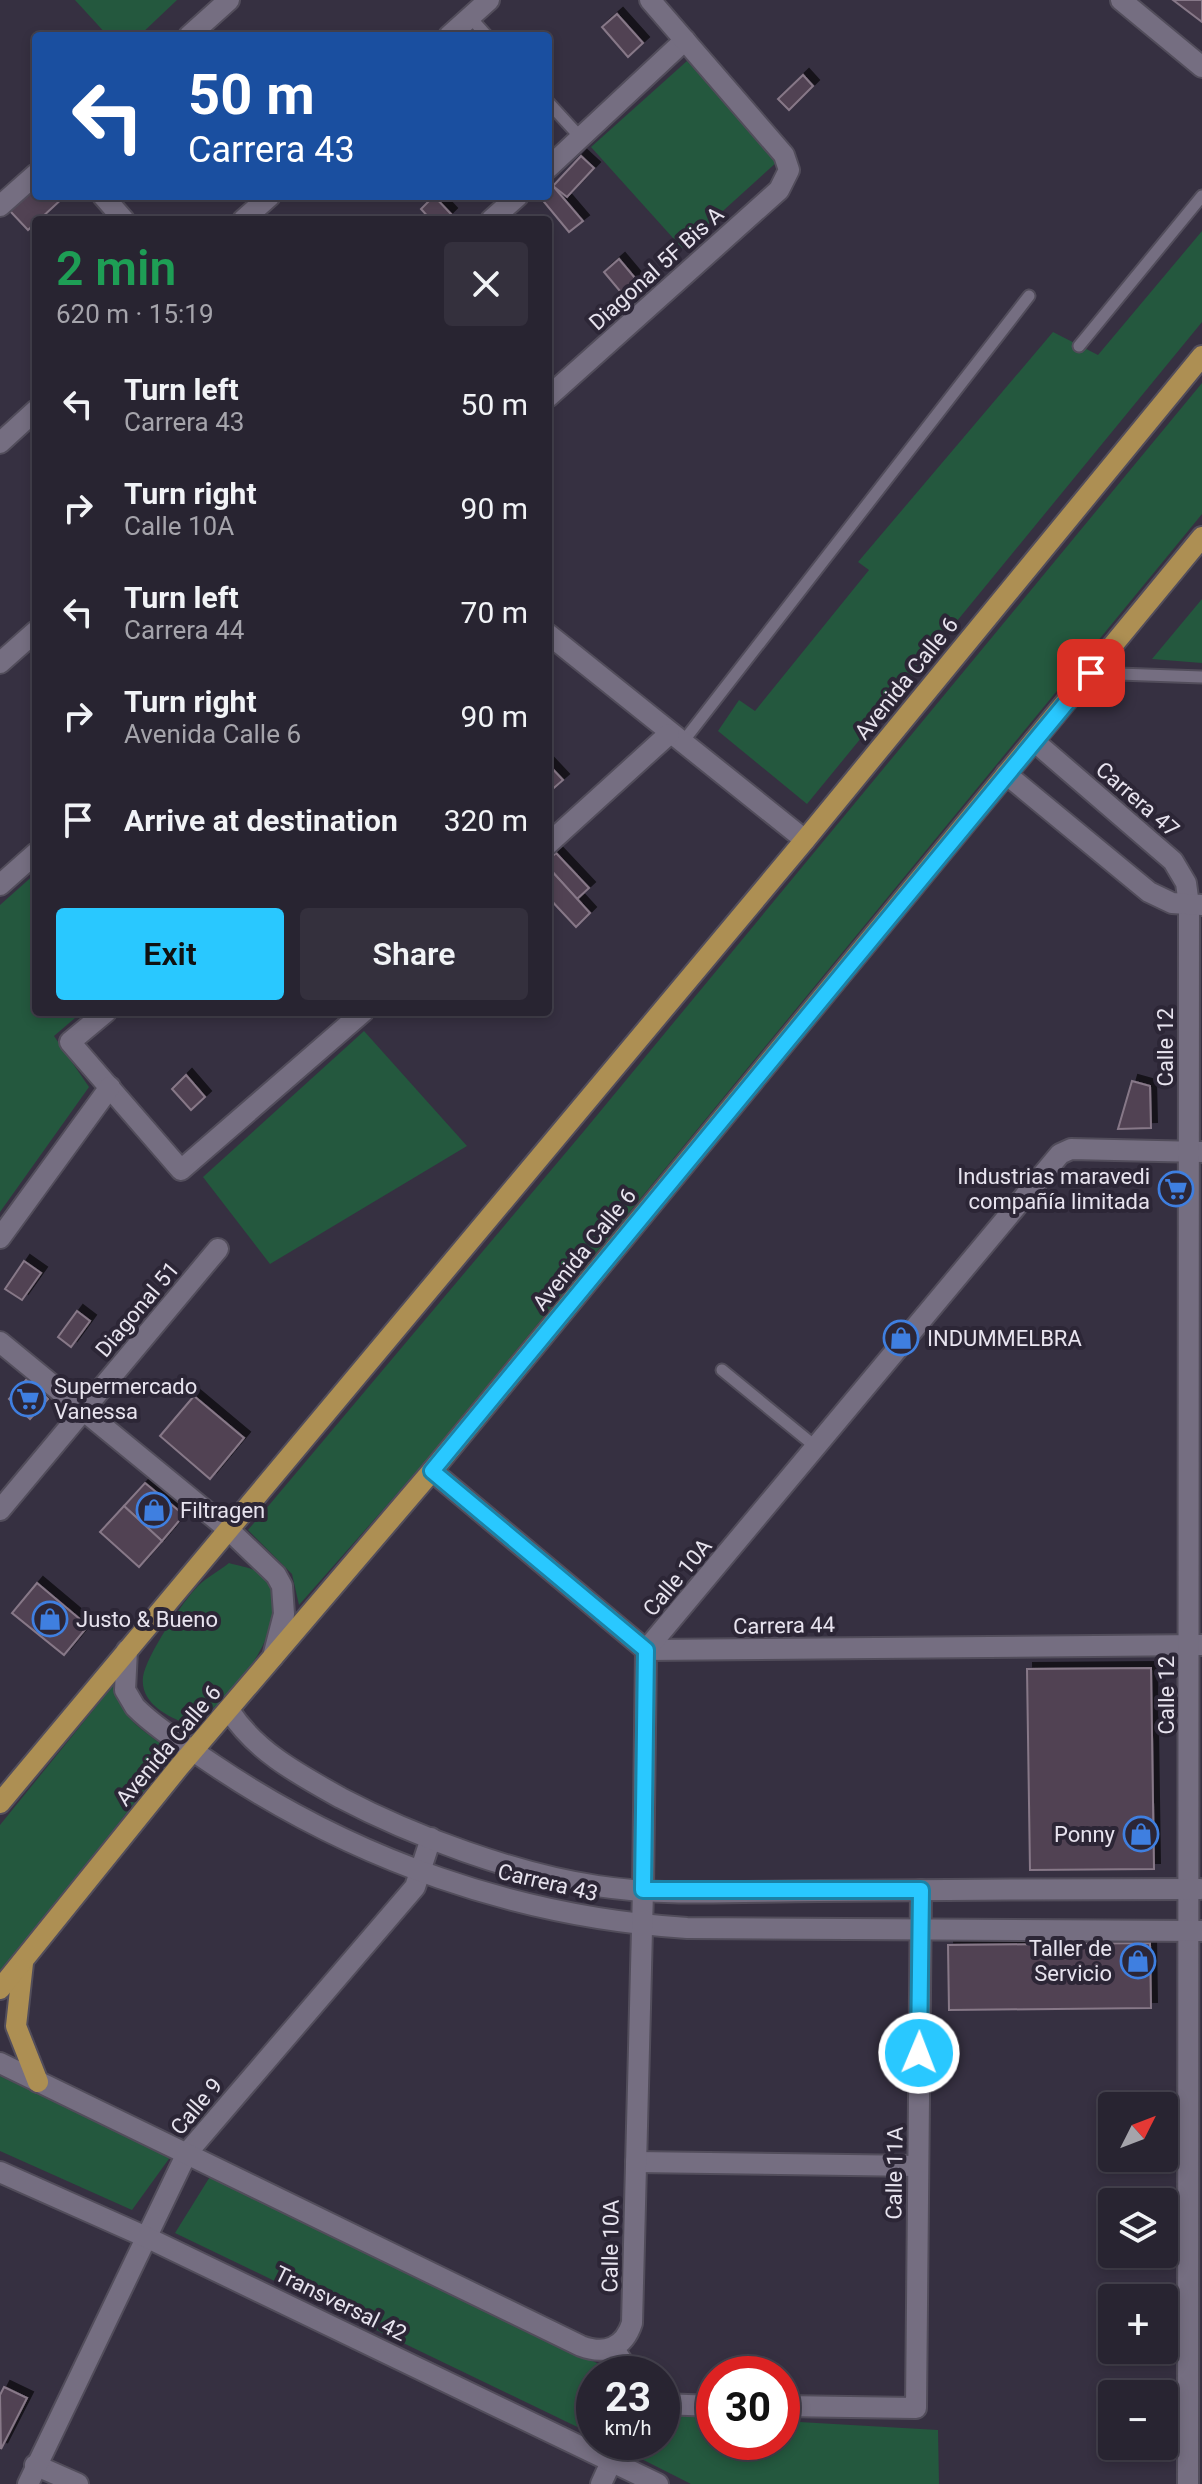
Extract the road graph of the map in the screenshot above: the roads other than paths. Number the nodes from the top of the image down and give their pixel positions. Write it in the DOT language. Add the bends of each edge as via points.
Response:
graph roads {
  1 [pos="229,0"];
  2 [pos="489,0"];
  3 [pos="650,0"];
  4 [pos="1121,0"];
  5 [pos="470,17"];
  6 [pos="193,32"];
  7 [pos="453,32"];
  8 [pos="483,32"];
  9 [pos="685,40"];
  10 [pos="1202,67"];
  11 [pos="552,106"];
  12 [pos="581,138"];
  13 [pos="552,164"];
  14 [pos="32,178"];
  15 [pos="1202,196"];
  16 [pos="106,200"];
  17 [pos="266,200"];
  18 [pos="514,200"];
  19 [pos="0,206"];
  20 [pos="120,216"];
  21 [pos="248,216"];
  22 [pos="496,216"];
  23 [pos="1029,296"];
  24 [pos="1079,346"];
  25 [pos="1202,356"];
  26 [pos="552,393"];
  27 [pos="32,414"];
  28 [pos="0,443"];
  29 [pos="1202,537"];
  30 [pos="32,635"];
  31 [pos="552,637"];
  32 [pos="0,663"];
  33 [pos="1091,673"];
  34 [pos="1202,677"];
  35 [pos="676,739"];
  36 [pos="1034,741"];
  37 [pos="1006,774"];
  38 [pos="805,840"];
  39 [pos="552,841"];
  40 [pos="32,857"];
  41 [pos="0,885"];
  42 [pos="1195,905"];
  43 [pos="101,1016"];
  44 [pos="358,1016"];
  45 [pos="110,1087"];
  46 [pos="1195,1152"];
  47 [pos="0,1238"];
  48 [pos="218,1249"];
  49 [pos="0,1342"];
  50 [pos="722,1370"];
  51 [pos="83,1411"];
  52 [pos="816,1447"];
  53 [pos="432,1471"];
  54 [pos="0,1510"];
  55 [pos="228,1529"];
  56 [pos="1196,1645"];
  57 [pos="127,1650"];
  58 [pos="646,1650"];
  59 [pos="273,1657"];
  60 [pos="229,1710"];
  61 [pos="193,1751"];
  62 [pos="0,1803"];
  63 [pos="431,1838"];
  64 [pos="420,1873"];
  65 [pos="1196,1889"];
  66 [pos="643,1890"];
  67 [pos="921,1890"];
  68 [pos="642,1925"];
  69 [pos="920,1929"];
  70 [pos="1196,1931"];
  71 [pos="23,1960"];
  72 [pos="0,1989"];
  73 [pos="0,2063"];
  74 [pos="38,2082"];
  75 [pos="187,2153"];
  76 [pos="636,2162"];
  77 [pos="918,2166"];
  78 [pos="1195,2171"];
  79 [pos="0,2172"];
  80 [pos="146,2237"];
  81 [pos="613,2348"];
  82 [pos="619,2356"];
  83 [pos="800,2406"];
  84 [pos="1195,2410"];
  85 [pos="576,2443"];
  86 [pos="612,2460"];
  87 [pos="31,2475"];
  88 [pos="78,2484"];
  89 [pos="601,2484"];
  90 [pos="658,2484"];
  91 [pos="1188,2484"];
  1 -- 6 [label="street"];
  2 -- 5 [label="street"];
  3 -- 9 [label="street"];
  4 -- 10 [label="street"];
  5 -- 7 [label="street"];
  5 -- 8 [label="lane"];
  9 -- 12 [label="street"];
  9 -- 26 [label="street, Diagonal 5F Bis A" via="784,155 789,170 779,190"];
  11 -- 12 [label="lane"];
  12 -- 13 [label="street"];
  14 -- 19 [label="street"];
  15 -- 24 [label="lane"];
  16 -- 20 [label="street"];
  17 -- 21 [label="street"];
  18 -- 22 [label="street"];
  23 -- 35 [label="lane"];
  25 -- 38 [label="main road, Avenida Calle 6"];
  27 -- 28 [label="street"];
  29 -- 33 [label="main road, Avenida Calle 6"];
  30 -- 32 [label="street"];
  31 -- 35 [label="street"];
  33 -- 34 [label="lane"];
  33 -- 36 [label="main road, Avenida Calle 6"];
  35 -- 38 [label="street"];
  35 -- 39 [label="street"];
  36 -- 37 [label="main road, Avenida Calle 6"];
  36 -- 42 [label="street, Carrera 47" via="1173,861"];
  37 -- 42 [label="street" via="1149,892 1172,903"];
  37 -- 53 [label="main road, Avenida Calle 6"];
  38 -- 55 [label="main road, Avenida Calle 6"];
  40 -- 41 [label="street"];
  42 -- 46 [label="street, Calle 12"];
  43 -- 45 [label="street" via="70,1042"];
  44 -- 45 [label="street" via="181,1170"];
  45 -- 47 [label="street"];
  46 -- 52 [label="street, Calle 10A" via="1071,1149 1060,1154"];
  46 -- 56 [label="street, Calle 12"];
  48 -- 51 [label="street, Diagonal 51"];
  49 -- 51 [label="street"];
  50 -- 52 [label="lane"];
  51 -- 54 [label="street, Diagonal 51"];
  51 -- 55 [label="street"];
  52 -- 58 [label="street, Calle 10A"];
  53 -- 58 [label="street"];
  53 -- 59 [label="main road, Avenida Calle 6"];
  55 -- 57 [label="main road, Avenida Calle 6"];
  55 -- 59 [label="street" via="282,1586 284,1614"];
  56 -- 58 [label="street, Carrera 44"];
  56 -- 65 [label="street, Calle 12"];
  57 -- 61 [label="street, Carrera 43" via="124,1680 130,1699 144,1716"];
  57 -- 62 [label="main road, Avenida Calle 6"];
  58 -- 66 [label="street, Calle 10A"];
  59 -- 60 [label="main road, Avenida Calle 6"];
  60 -- 61 [label="main road, Avenida Calle 6"];
  60 -- 63 [label="street, Carrera 43" via="246,1735 271,1755 348,1802"];
  61 -- 64 [label="street, Carrera 43" via="317,1827"];
  61 -- 71 [label="main road, Avenida Calle 6"];
  63 -- 64 [label="street, Calle 9"];
  63 -- 66 [label="street, Carrera 43" via="568,1880"];
  64 -- 68 [label="street, Carrera 43" via="523,1902"];
  64 -- 75 [label="street, Calle 9" via="415,1887"];
  65 -- 67 [label="street, Carrera 43"];
  65 -- 70 [label="street, Calle 12"];
  66 -- 67 [label="street, Carrera 43"];
  66 -- 68 [label="street, Calle 10A"];
  67 -- 69 [label="street, Calle 11A"];
  68 -- 69 [label="street, Carrera 43"];
  68 -- 76 [label="street, Calle 10A"];
  69 -- 70 [label="street, Carrera 43"];
  69 -- 77 [label="street, Calle 11A"];
  70 -- 78 [label="street, Calle 12"];
  71 -- 72 [label="main road, Avenida Calle 6"];
  71 -- 74 [label="main road" via="16,2026"];
  73 -- 74 [label="street"];
  74 -- 75 [label="street"];
  75 -- 80 [label="street, Calle 9"];
  75 -- 81 [label="street" via="581,2346 594,2351"];
  76 -- 77 [label="street"];
  76 -- 81 [label="street, Calle 10A" via="632,2323 629,2334"];
  77 -- 83 [label="street, Calle 11A" via="916,2408"];
  78 -- 84 [label="street, Calle 12"];
  79 -- 80 [label="street, Transversal 42"];
  80 -- 85 [label="street, Transversal 42"];
  80 -- 87 [label="street, Calle 9"];
  81 -- 82 [label="street"];
  84 -- 91 [label="street, Calle 12"];
  86 -- 89 [label="street"];
  86 -- 90 [label="street, Transversal 42"];
  87 -- 88 [label="street"];
}
